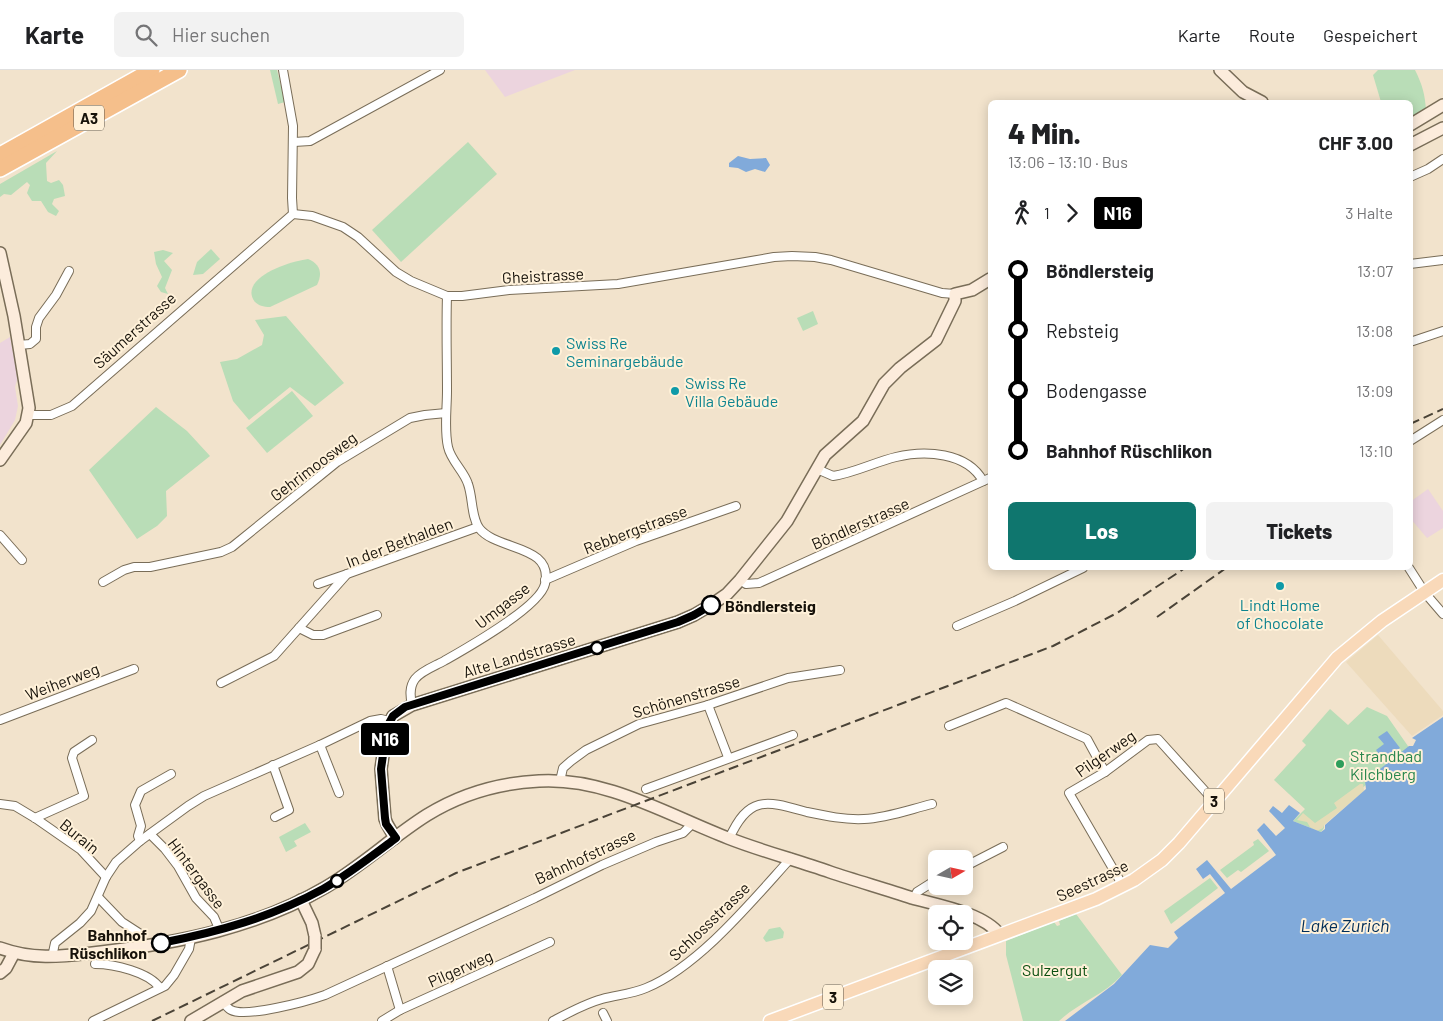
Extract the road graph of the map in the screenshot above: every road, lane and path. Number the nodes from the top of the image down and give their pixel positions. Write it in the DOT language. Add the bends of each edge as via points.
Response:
graph roads {
  1 [pos="152,70"];
  2 [pos="179,70"];
  3 [pos="283,70"];
  4 [pos="440,70"];
  5 [pos="1220,70"];
  6 [pos="1258,100"];
  7 [pos="1443,106"];
  8 [pos="1413,123"];
  9 [pos="1443,128"];
  10 [pos="294,142"];
  11 [pos="1413,143"];
  12 [pos="0,155"];
  13 [pos="1443,159"];
  14 [pos="0,169"];
  15 [pos="1413,176"];
  16 [pos="293,214"];
  17 [pos="0,253"];
  18 [pos="1443,260"];
  19 [pos="1413,264"];
  20 [pos="69,271"];
  21 [pos="988,280"];
  22 [pos="955,294"];
  23 [pos="447,296"];
  24 [pos="1443,331"];
  25 [pos="1413,341"];
  26 [pos="19,345"];
  27 [pos="446,413"];
  28 [pos="29,415"];
  29 [pos="1443,420"];
  30 [pos="1413,439"];
  31 [pos="0,460"];
  32 [pos="817,469"];
  33 [pos="987,480"];
  34 [pos="736,506"];
  35 [pos="478,527"];
  36 [pos="0,535"];
  37 [pos="22,560"];
  38 [pos="1079,570"];
  39 [pos="1410,570"];
  40 [pos="347,574"];
  41 [pos="546,580"];
  42 [pos="740,580"];
  43 [pos="1443,580"];
  44 [pos="103,582"];
  45 [pos="318,584"];
  46 [pos="1425,593"];
  47 [pos="377,614"];
  48 [pos="1443,614"];
  49 [pos="958,626"];
  50 [pos="299,628"];
  51 [pos="134,669"];
  52 [pos="840,670"];
  53 [pos="221,683"];
  54 [pos="412,705"];
  55 [pos="708,705"];
  56 [pos="0,720"];
  57 [pos="389,721"];
  58 [pos="950,726"];
  59 [pos="793,735"];
  60 [pos="92,740"];
  61 [pos="320,745"];
  62 [pos="728,757"];
  63 [pos="274,765"];
  64 [pos="1105,772"];
  65 [pos="171,774"];
  66 [pos="560,781"];
  67 [pos="646,789"];
  68 [pos="339,793"];
  69 [pos="1214,801"];
  70 [pos="0,804"];
  71 [pos="932,804"];
  72 [pos="275,817"];
  73 [pos="35,818"];
  74 [pos="692,824"];
  75 [pos="150,834"];
  76 [pos="396,838"];
  77 [pos="729,839"];
  78 [pos="140,841"];
  79 [pos="1004,847"];
  80 [pos="791,858"];
  81 [pos="973,862"];
  82 [pos="106,877"];
  83 [pos="928,885"];
  84 [pos="1123,886"];
  85 [pos="98,897"];
  86 [pos="914,898"];
  87 [pos="301,900"];
  88 [pos="220,931"];
  89 [pos="1000,935"];
  90 [pos="191,938"];
  91 [pos="550,942"];
  92 [pos="143,946"];
  93 [pos="0,948"];
  94 [pos="14,953"];
  95 [pos="52,957"];
  96 [pos="95,964"];
  97 [pos="388,966"];
  98 [pos="0,973"];
  99 [pos="160,988"];
  100 [pos="224,1001"];
  101 [pos="400,1010"];
  102 [pos="603,1013"];
  103 [pos="93,1021"];
  104 [pos="191,1021"];
  105 [pos="382,1021"];
  106 [pos="552,1021"];
  107 [pos="607,1021"];
  108 [pos="770,1021"];
  1 -- 12 [label="highway, A3"];
  2 -- 14 [label="highway, A3"];
  3 -- 10 [label="street"];
  4 -- 10 [label="street" via="310,141"];
  5 -- 6 [label="main road" via="1244,92"];
  7 -- 8 [label="main road"];
  9 -- 11 [label="main road"];
  10 -- 16 [label="street"];
  13 -- 15 [label="street"];
  16 -- 23 [label="street, Gheistrasse" via="312,216 343,227 396,272"];
  16 -- 28 [label="street, Säumerstrasse" via="72,406 51,415"];
  17 -- 26 [label="main road"];
  18 -- 19 [label="street"];
  20 -- 26 [label="street" via="39,318 36,339 30,344"];
  21 -- 22 [label="main road" via="972,290"];
  22 -- 23 [label="street, Gheistrasse" via="831,260 792,256 618,284"];
  22 -- 32 [label="main road, Alte Landstrasse" via="955,302 936,340 884,384 863,421 825,456"];
  23 -- 27 [label="street"];
  24 -- 25 [label="street"];
  26 -- 28 [label="main road"];
  27 -- 35 [label="street" via="449,450 466,477"];
  27 -- 44 [label="street, Gehrimoosweg" via="410,418 337,462 221,552 150,567 134,567"];
  28 -- 31 [label="main road"];
  29 -- 30 [label="street"];
  32 -- 33 [label="street" via="833,476 896,457 934,454 957,458"];
  32 -- 42 [label="main road, Alte Landstrasse" via="787,521"];
  33 -- 42 [label="street, Böndlerstrasse" via="759,583 746,584"];
  34 -- 41 [label="street, Rebbergstrasse" via="636,541"];
  35 -- 40 [label="street, In der Bethalden"];
  35 -- 41 [label="street, Umgasse" via="496,541 533,554 543,566"];
  36 -- 37 [label="street"];
  38 -- 49 [label="street"];
  39 -- 46 [label="street"];
  40 -- 45 [label="street"];
  40 -- 50 [label="street, In der Bethalden"];
  41 -- 54 [label="street, Umgasse" via="539,595 523,609 480,640 416,678 410,690"];
  42 -- 54 [label="main road, Alte Landstrasse" via="711,605 678,622"];
  43 -- 46 [label="main road, Seestrasse / 3"];
  46 -- 48 [label="street"];
  46 -- 69 [label="main road, Seestrasse / 3" via="1382,620 1338,658"];
  47 -- 50 [label="street" via="323,635 313,635"];
  50 -- 53 [label="street, In der Bethalden" via="274,656"];
  51 -- 56 [label="street, Weiherweg"];
  52 -- 55 [label="street, Schönenstrasse" via="788,678"];
  54 -- 57 [label="main road, Alte Landstrasse"];
  55 -- 62 [label="street"];
  55 -- 66 [label="street, Schönenstrasse" via="639,724 601,742 563,768"];
  57 -- 61 [label="street, Alte Landstrasse" via="370,721"];
  57 -- 76 [label="main road" via="381,769 386,824"];
  58 -- 64 [label="street" via="1006,703 1087,739"];
  59 -- 62 [label="street"];
  60 -- 73 [label="street, Burain" via="74,752 72,758 84,796"];
  61 -- 63 [label="street, Alte Landstrasse"];
  61 -- 68 [label="street"];
  62 -- 67 [label="street"];
  63 -- 72 [label="street" via="288,810"];
  63 -- 75 [label="street, Alte Landstrasse" via="204,796"];
  64 -- 69 [label="street, Pilgerweg" via="1148,740 1158,739"];
  64 -- 84 [label="street, Pilgerweg" via="1069,793"];
  65 -- 78 [label="street" via="141,791 136,805 141,826"];
  66 -- 74 [label="main road" via="591,785 620,794"];
  66 -- 76 [label="main road" via="525,782 482,790 428,815"];
  69 -- 84 [label="main road, Seestrasse / 3" via="1162,860"];
  70 -- 73 [label="street, Burain" via="15,806"];
  71 -- 77 [label="street" via="866,819 839,818 778,804 761,804 746,812"];
  73 -- 82 [label="street, Burain" via="81,850"];
  74 -- 77 [label="main road"];
  74 -- 97 [label="street, Bahnhofstrasse" via="683,833 602,865"];
  75 -- 78 [label="street, Alte Landstrasse"];
  75 -- 88 [label="street, Hintergasse" via="178,866 196,898 214,917"];
  76 -- 87 [label="main road" via="336,881"];
  77 -- 80 [label="main road"];
  78 -- 82 [label="street, Alte Landstrasse" via="116,862"];
  79 -- 81 [label="street"];
  80 -- 86 [label="main road"];
  80 -- 106 [label="street, Schlossstrasse" via="738,916 677,971 646,988 581,1007"];
  82 -- 85 [label="street, Alte Landstrasse"];
  83 -- 86 [label="street"];
  84 -- 89 [label="main road, Seestrasse / 3"];
  85 -- 92 [label="street" via="122,922 139,933"];
  85 -- 95 [label="street, Alte Landstrasse" via="80,922 54,943"];
  86 -- 89 [label="main road" via="976,918"];
  87 -- 88 [label="main road"];
  87 -- 100 [label="main road, bridge" via="315,936 315,950 310,962 298,972 260,984"];
  88 -- 90 [label="main road"];
  89 -- 108 [label="main road, Seestrasse / 3"];
  90 -- 92 [label="main road"];
  90 -- 99 [label="street" via="176,973"];
  91 -- 101 [label="street, Pilgerweg"];
  92 -- 95 [label="main road"];
  93 -- 94 [label="main road"];
  94 -- 95 [label="main road"];
  94 -- 98 [label="main road"];
  96 -- 99 [label="street" via="134,972"];
  97 -- 100 [label="street, Bahnhofstrasse" via="306,1002 235,1011"];
  97 -- 101 [label="street"];
  99 -- 103 [label="street"];
  100 -- 104 [label="main road"];
  101 -- 105 [label="street, Pilgerweg"];
  102 -- 107 [label="street"];
}
